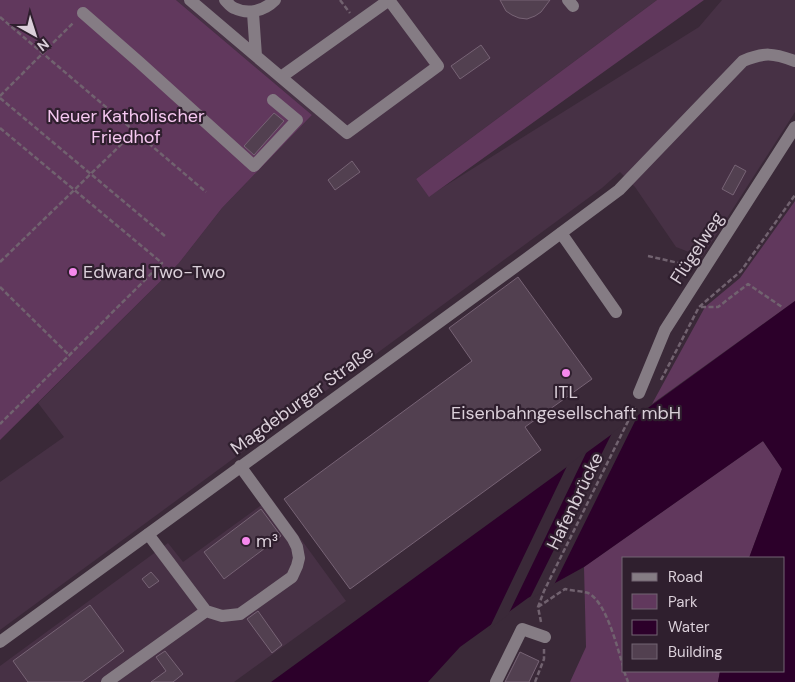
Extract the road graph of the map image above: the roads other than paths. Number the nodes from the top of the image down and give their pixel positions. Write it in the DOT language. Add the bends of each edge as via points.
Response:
graph roads {
  1 [pos="190,0"];
  2 [pos="225,0"];
  3 [pos="275,0"];
  4 [pos="389,0"];
  5 [pos="253,12"];
  6 [pos="83,13"];
  7 [pos="256,56"];
  8 [pos="795,61"];
  9 [pos="281,78"];
  10 [pos="273,100"];
  11 [pos="795,126"];
  12 [pos="561,233"];
  13 [pos="616,312"];
  14 [pos="638,398"];
  15 [pos="240,466"];
  16 [pos="148,534"];
  17 [pos="206,611"];
  18 [pos="545,637"];
  19 [pos="0,642"];
  20 [pos="108,682"];
  21 [pos="496,682"];
  1 -- 7 [label="street"];
  2 -- 5 [label="street" via="234,8"];
  3 -- 5 [label="street"];
  4 -- 9 [label="street"];
  4 -- 9 [label="street" via="438,66 347,133"];
  5 -- 7 [label="street"];
  6 -- 10 [label="street" via="254,166 297,120"];
  7 -- 9 [label="street"];
  8 -- 12 [label="street, Magdeburger Straße" via="778,55 760,54 742,61 625,185"];
  11 -- 14 [label="street, Flügelweg" via="665,330"];
  12 -- 13 [label="street"];
  12 -- 15 [label="street, Magdeburger Straße"];
  15 -- 16 [label="street, Magdeburger Straße"];
  15 -- 17 [label="street" via="293,539 299,558 292,577 240,614 222,616"];
  16 -- 17 [label="street"];
  16 -- 19 [label="street, Magdeburger Straße"];
  17 -- 20 [label="street"];
  18 -- 21 [label="street" via="522,629"];
}
